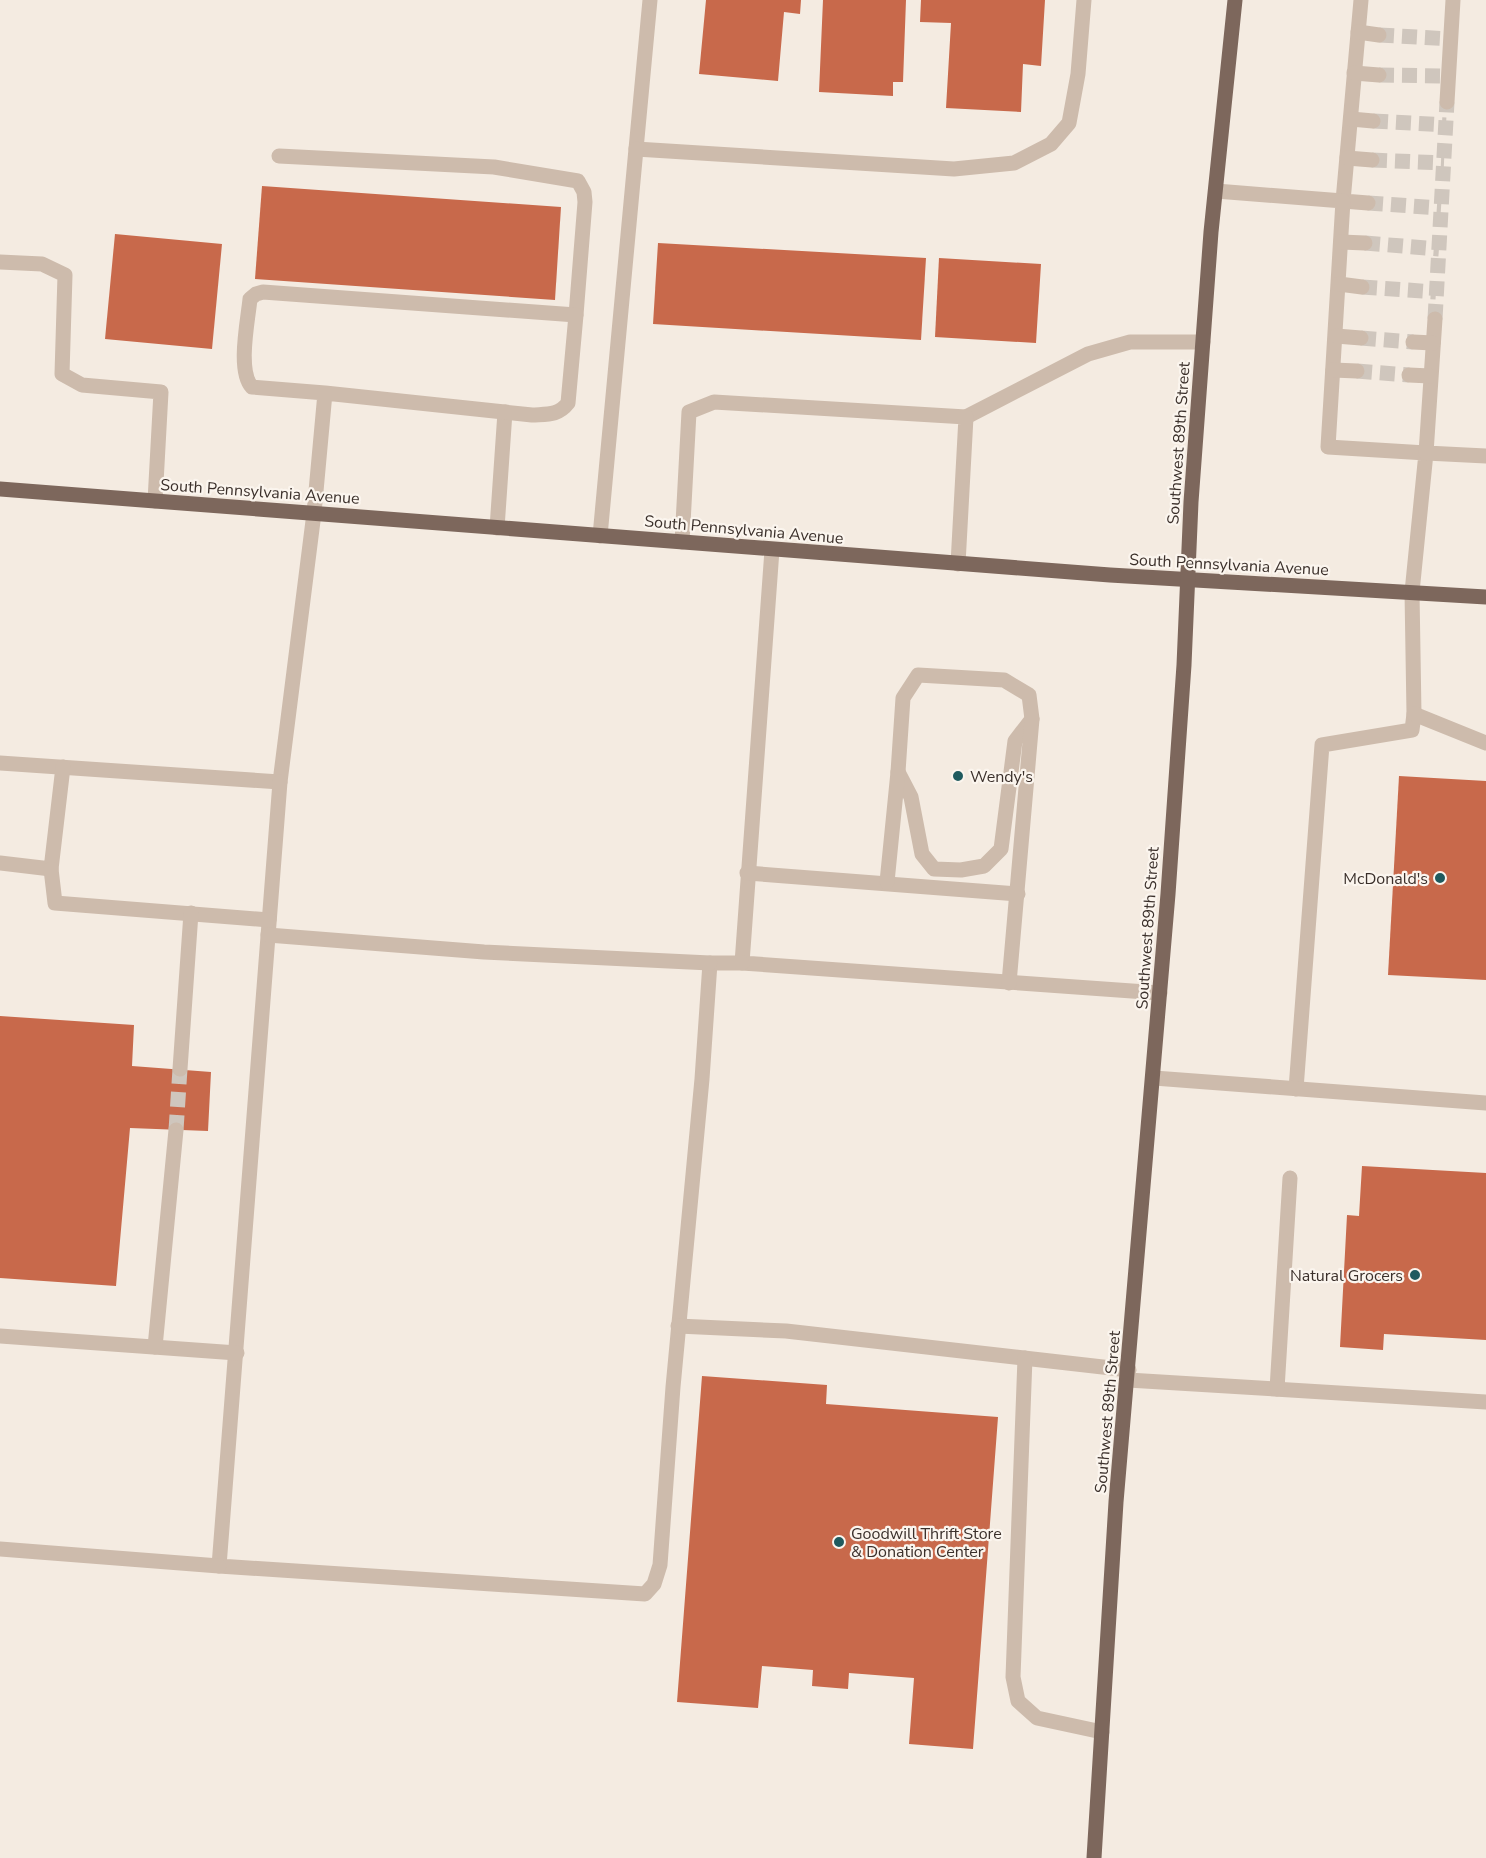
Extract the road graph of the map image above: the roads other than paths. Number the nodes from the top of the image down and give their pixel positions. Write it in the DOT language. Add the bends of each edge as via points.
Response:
graph roads {
  1 [pos="650,0"];
  2 [pos="1084,0"];
  3 [pos="1361,0"];
  4 [pos="1453,0"];
  5 [pos="1231,1"];
  6 [pos="1358,32"];
  7 [pos="1379,35"];
  8 [pos="1354,73"];
  9 [pos="1379,75"];
  10 [pos="1447,102"];
  11 [pos="1351,119"];
  12 [pos="1373,122"];
  13 [pos="636,149"];
  14 [pos="279,156"];
  15 [pos="1347,158"];
  16 [pos="1372,160"];
  17 [pos="1216,192"];
  18 [pos="1343,201"];
  19 [pos="1368,203"];
  20 [pos="1341,242"];
  21 [pos="1365,243"];
  22 [pos="0,262"];
  23 [pos="1339,284"];
  24 [pos="1362,287"];
  25 [pos="576,315"];
  26 [pos="1435,319"];
  27 [pos="1336,336"];
  28 [pos="1361,338"];
  29 [pos="1203,342"];
  30 [pos="1413,342"];
  31 [pos="1433,343"];
  32 [pos="1333,370"];
  33 [pos="1357,371"];
  34 [pos="1409,375"];
  35 [pos="1430,376"];
  36 [pos="326,393"];
  37 [pos="505,412"];
  38 [pos="966,417"];
  39 [pos="1426,453"];
  40 [pos="1486,456"];
  41 [pos="0,489"];
  42 [pos="155,501"];
  43 [pos="314,513"];
  44 [pos="497,528"];
  45 [pos="600,536"];
  46 [pos="682,542"];
  47 [pos="772,550"];
  48 [pos="958,564"];
  49 [pos="1188,580"];
  50 [pos="1412,592"];
  51 [pos="1486,597"];
  52 [pos="1032,719"];
  53 [pos="1413,722"];
  54 [pos="1486,743"];
  55 [pos="0,763"];
  56 [pos="63,767"];
  57 [pos="898,772"];
  58 [pos="280,782"];
  59 [pos="0,863"];
  60 [pos="51,869"];
  61 [pos="747,873"];
  62 [pos="887,882"];
  63 [pos="1018,894"];
  64 [pos="191,913"];
  65 [pos="269,920"];
  66 [pos="268,935"];
  67 [pos="710,963"];
  68 [pos="742,963"];
  69 [pos="1009,983"];
  70 [pos="1160,993"];
  71 [pos="180,1069"];
  72 [pos="1154,1078"];
  73 [pos="1296,1089"];
  74 [pos="1486,1102"];
  75 [pos="176,1130"];
  76 [pos="1290,1178"];
  77 [pos="678,1326"];
  78 [pos="0,1336"];
  79 [pos="155,1347"];
  80 [pos="237,1353"];
  81 [pos="1025,1358"];
  82 [pos="1128,1375"];
  83 [pos="1277,1389"];
  84 [pos="1486,1402"];
  85 [pos="0,1548"];
  86 [pos="219,1566"];
  87 [pos="1102,1732"];
  88 [pos="1094,1858"];
  1 -- 13 [label="lane"];
  2 -- 13 [label="lane" via="1078,74 1069,123 1051,144 1014,163 954,169"];
  3 -- 6 [label="lane"];
  4 -- 10 [label="lane"];
  5 -- 17 [label="main road, Southwest 89th Street"];
  6 -- 7 [label="lane"];
  6 -- 8 [label="lane"];
  8 -- 9 [label="lane"];
  8 -- 11 [label="lane"];
  11 -- 12 [label="lane"];
  11 -- 15 [label="lane"];
  13 -- 45 [label="lane"];
  14 -- 25 [label="lane" via="494,167 578,181 585,202"];
  15 -- 16 [label="lane"];
  15 -- 18 [label="lane"];
  17 -- 18 [label="lane"];
  17 -- 29 [label="main road, Southwest 89th Street"];
  18 -- 19 [label="lane"];
  18 -- 20 [label="lane"];
  20 -- 21 [label="lane"];
  20 -- 23 [label="lane"];
  22 -- 42 [label="lane" via="42,264 65,275 62,374 81,385 161,392"];
  23 -- 24 [label="lane"];
  23 -- 27 [label="lane"];
  25 -- 36 [label="lane" via="256,294 250,299 244,357 246,378 252,387"];
  25 -- 37 [label="lane" via="568,403 555,414"];
  26 -- 31 [label="lane"];
  27 -- 28 [label="lane"];
  27 -- 32 [label="lane"];
  29 -- 38 [label="lane" via="1130,342 1088,354"];
  29 -- 49 [label="main road, Southwest 89th Street"];
  30 -- 31 [label="lane"];
  31 -- 35 [label="lane"];
  32 -- 33 [label="lane"];
  32 -- 39 [label="lane" via="1328,447"];
  34 -- 35 [label="lane"];
  35 -- 39 [label="lane"];
  36 -- 37 [label="lane"];
  36 -- 43 [label="lane"];
  37 -- 44 [label="lane"];
  38 -- 46 [label="lane" via="714,402 689,412"];
  38 -- 48 [label="lane"];
  39 -- 40 [label="lane"];
  39 -- 50 [label="lane"];
  41 -- 42 [label="main road, South Pennsylvania Avenue"];
  42 -- 43 [label="main road, South Pennsylvania Avenue"];
  43 -- 44 [label="main road, South Pennsylvania Avenue"];
  43 -- 58 [label="lane"];
  44 -- 45 [label="main road, South Pennsylvania Avenue"];
  45 -- 46 [label="main road, South Pennsylvania Avenue"];
  46 -- 47 [label="main road, South Pennsylvania Avenue"];
  47 -- 48 [label="main road, South Pennsylvania Avenue"];
  47 -- 61 [label="lane"];
  48 -- 49 [label="main road, South Pennsylvania Avenue"];
  49 -- 50 [label="main road, South Pennsylvania Avenue"];
  49 -- 70 [label="main road, Southwest 89th Street"];
  50 -- 51 [label="main road, South Pennsylvania Avenue"];
  50 -- 53 [label="lane"];
  52 -- 57 [label="lane" via="1029,695 1004,680 918,675 903,698"];
  52 -- 57 [label="lane" via="1015,741 1001,849 984,866 934,869 922,854 911,797"];
  52 -- 63 [label="lane"];
  53 -- 54 [label="lane"];
  53 -- 73 [label="lane" via="1322,745"];
  55 -- 56 [label="lane"];
  56 -- 58 [label="lane"];
  56 -- 60 [label="lane"];
  57 -- 62 [label="lane"];
  58 -- 65 [label="lane"];
  59 -- 60 [label="lane"];
  60 -- 64 [label="lane" via="55,903"];
  61 -- 62 [label="lane"];
  61 -- 68 [label="lane"];
  62 -- 63 [label="lane"];
  63 -- 69 [label="lane"];
  64 -- 65 [label="lane"];
  64 -- 71 [label="lane"];
  65 -- 66 [label="lane"];
  66 -- 67 [label="lane" via="484,952"];
  66 -- 80 [label="lane"];
  67 -- 68 [label="lane"];
  67 -- 77 [label="lane"];
  68 -- 69 [label="lane"];
  69 -- 70 [label="lane"];
  70 -- 72 [label="main road, Southwest 89th Street"];
  72 -- 73 [label="lane"];
  72 -- 82 [label="main road, Southwest 89th Street"];
  73 -- 74 [label="lane"];
  75 -- 79 [label="lane"];
  76 -- 83 [label="lane"];
  77 -- 81 [label="lane" via="786,1331"];
  77 -- 86 [label="lane" via="660,1565 654,1584 645,1594"];
  78 -- 79 [label="lane"];
  79 -- 80 [label="lane"];
  80 -- 86 [label="lane"];
  81 -- 82 [label="lane"];
  81 -- 87 [label="lane" via="1013,1677 1018,1701 1037,1718"];
  82 -- 83 [label="lane"];
  82 -- 87 [label="main road, Southwest 89th Street"];
  83 -- 84 [label="lane"];
  85 -- 86 [label="lane"];
  87 -- 88 [label="main road, Southwest 89th Street"];
}
